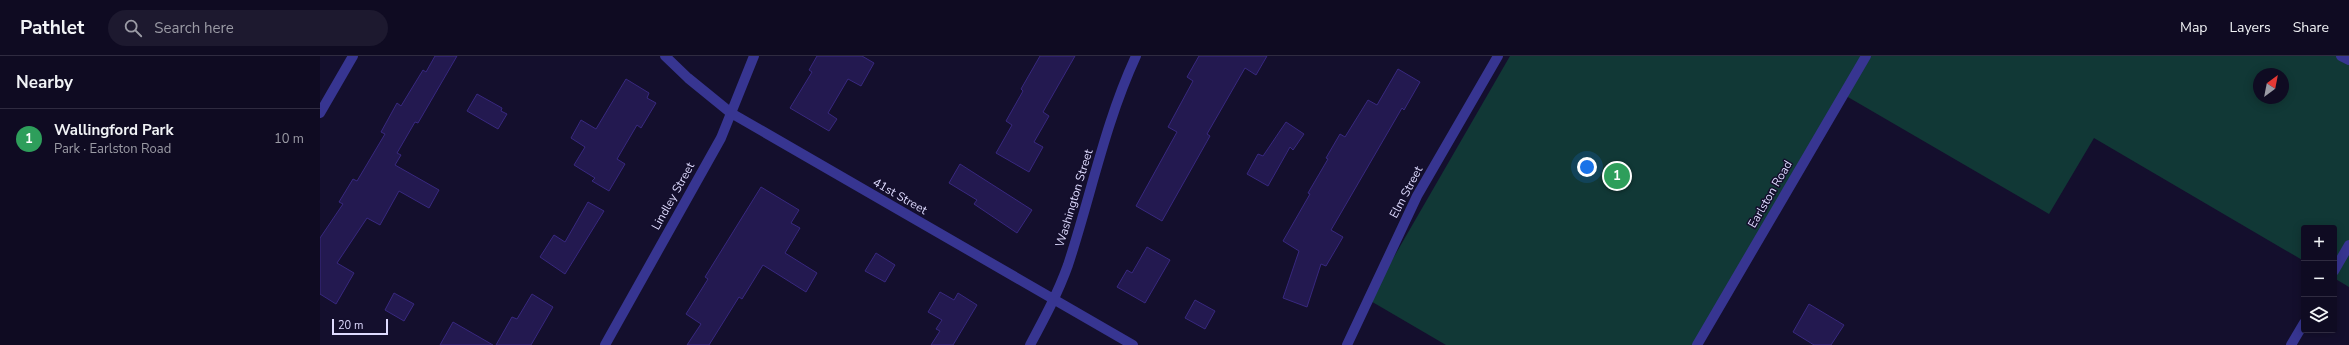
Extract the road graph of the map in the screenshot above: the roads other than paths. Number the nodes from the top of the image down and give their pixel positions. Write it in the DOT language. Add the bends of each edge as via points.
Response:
graph roads {
  1 [pos="353,56"];
  2 [pos="665,56"];
  3 [pos="754,56"];
  4 [pos="1136,56"];
  5 [pos="1498,56"];
  6 [pos="1866,56"];
  7 [pos="2341,56"];
  8 [pos="2349,60"];
  9 [pos="320,113"];
  10 [pos="731,113"];
  11 [pos="2349,245"];
  12 [pos="2337,266"];
  13 [pos="1054,300"];
  14 [pos="2301,327"];
  15 [pos="605,345"];
  16 [pos="1030,345"];
  17 [pos="1133,345"];
  18 [pos="1347,345"];
  19 [pos="1697,345"];
  20 [pos="2291,345"];
  1 -- 9 [label="street"];
  2 -- 10 [label="street, 41st Street"];
  3 -- 10 [label="street, Lindley Street"];
  4 -- 13 [label="street, Washington Street" via="1114,108 1068,265"];
  5 -- 18 [label="street, Elm Street" via="1417,196"];
  6 -- 19 [label="street, Earlston Road"];
  7 -- 8 [label="street"];
  10 -- 13 [label="street, 41st Street"];
  10 -- 15 [label="street, Lindley Street" via="720,138"];
  11 -- 12 [label="street"];
  13 -- 16 [label="street, Washington Street"];
  13 -- 17 [label="street, 41st Street"];
  14 -- 20 [label="street"];
}
